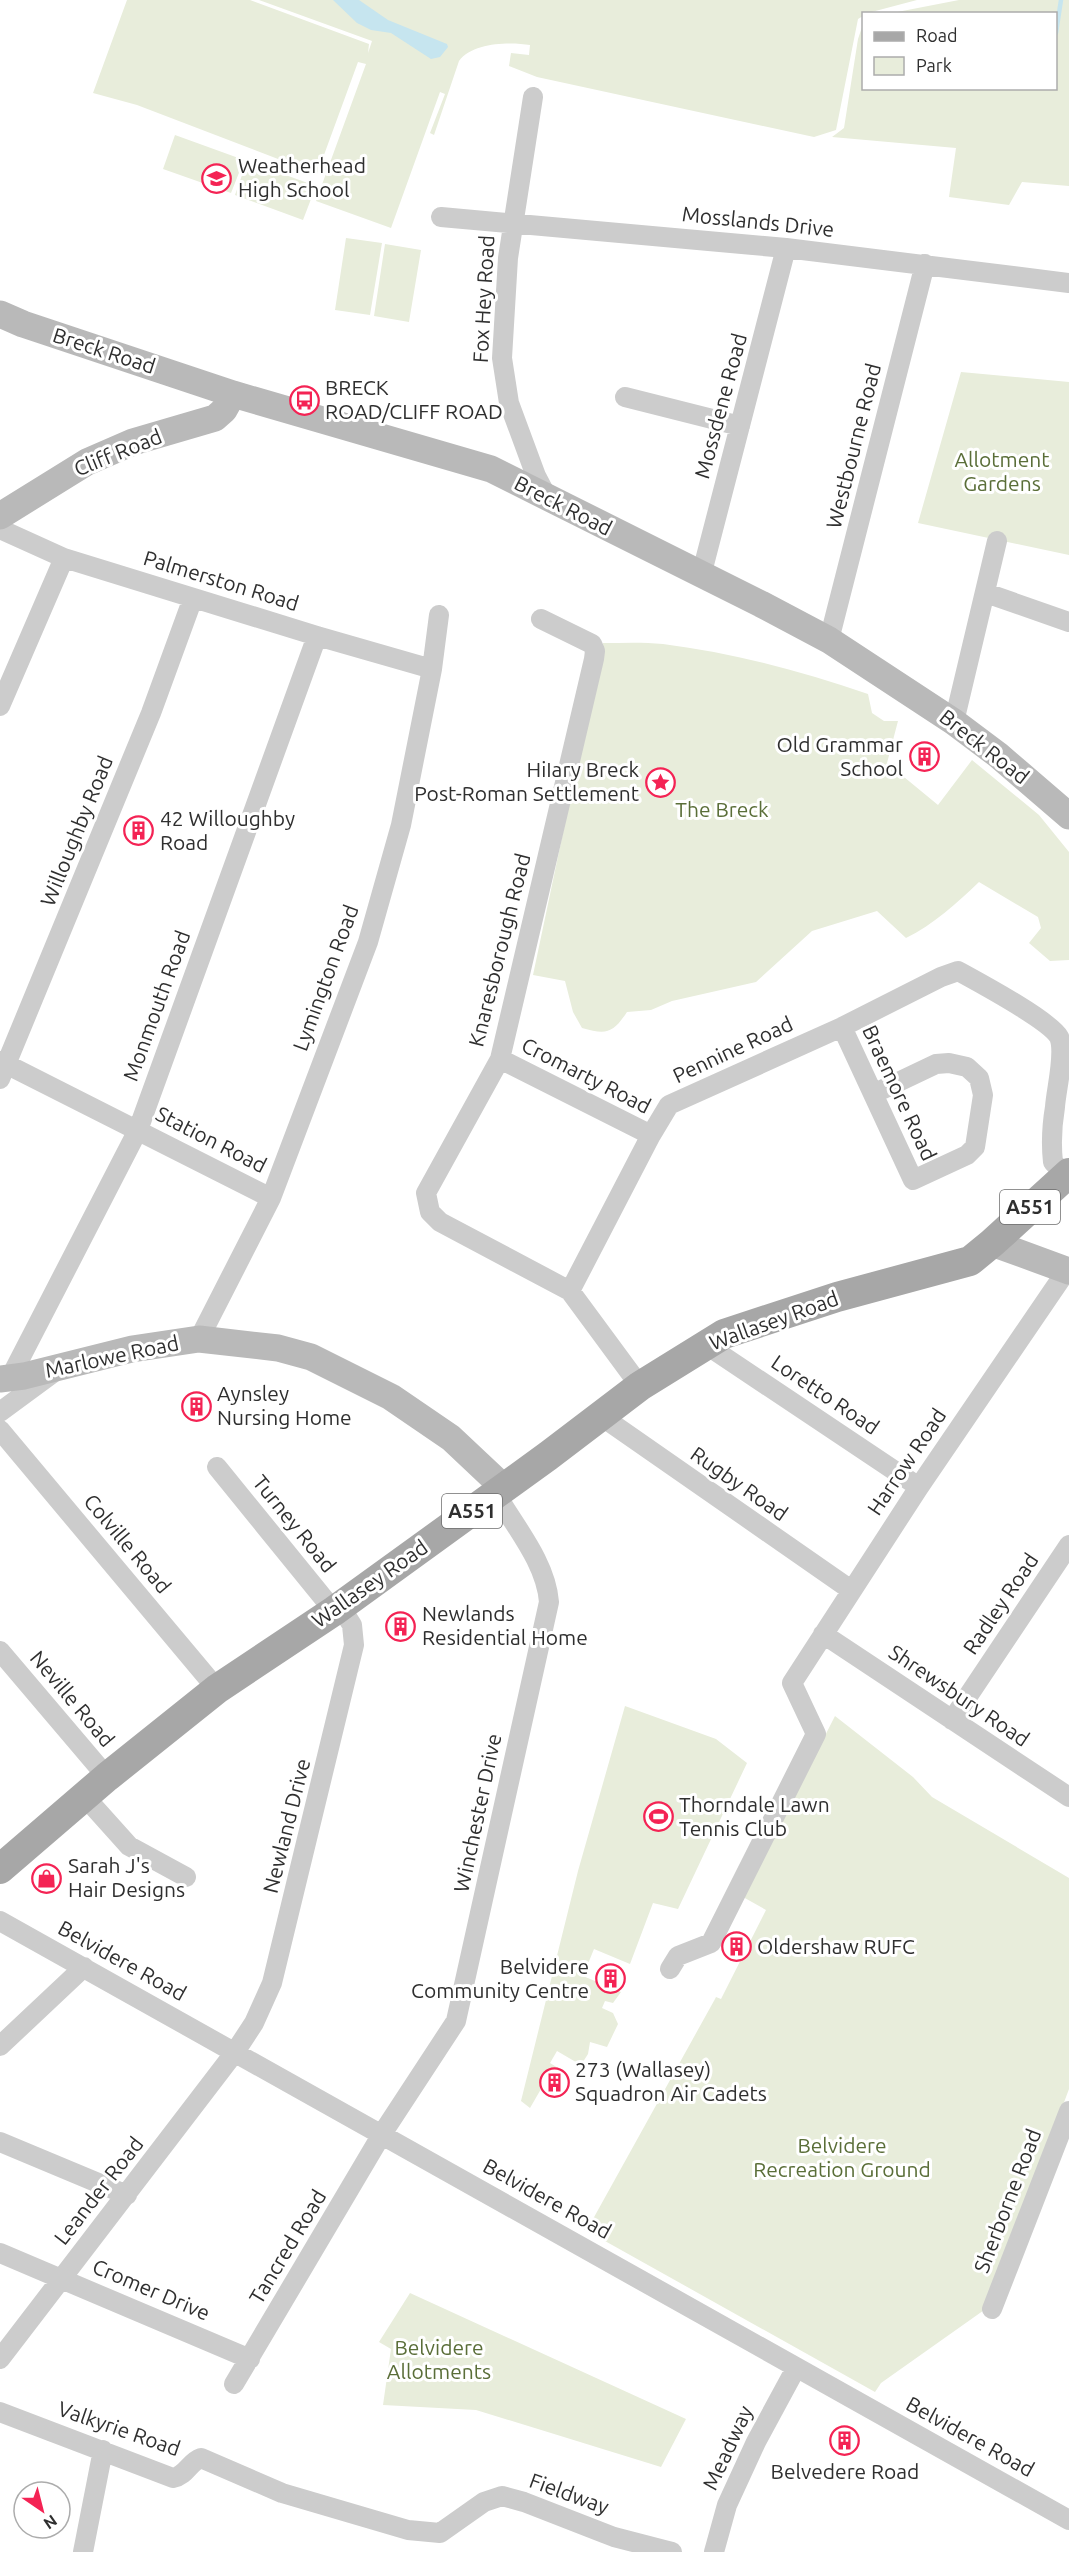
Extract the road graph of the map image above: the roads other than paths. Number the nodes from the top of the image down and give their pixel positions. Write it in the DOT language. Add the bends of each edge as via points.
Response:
graph roads {
  1 [pos="533,97"];
  2 [pos="441,218"];
  3 [pos="513,223"];
  4 [pos="786,248"];
  5 [pos="926,264"];
  6 [pos="1069,284"];
  7 [pos="0,314"];
  8 [pos="233,394"];
  9 [pos="626,398"];
  10 [pos="740,426"];
  11 [pos="547,497"];
  12 [pos="0,516"];
  13 [pos="0,529"];
  14 [pos="997,541"];
  15 [pos="64,558"];
  16 [pos="701,576"];
  17 [pos="986,593"];
  18 [pos="193,598"];
  19 [pos="439,615"];
  20 [pos="541,618"];
  21 [pos="1069,622"];
  22 [pos="317,636"];
  23 [pos="829,640"];
  24 [pos="432,669"];
  25 [pos="0,706"];
  26 [pos="954,722"];
  27 [pos="1069,816"];
  28 [pos="842,1027"];
  29 [pos="500,1059"];
  30 [pos="2,1068"];
  31 [pos="873,1094"];
  32 [pos="138,1130"];
  33 [pos="651,1135"];
  34 [pos="1067,1174"];
  35 [pos="271,1198"];
  36 [pos="992,1243"];
  37 [pos="1068,1271"];
  38 [pos="570,1291"];
  39 [pos="199,1339"];
  40 [pos="705,1344"];
  41 [pos="60,1367"];
  42 [pos="5,1378"];
  43 [pos="640,1386"];
  44 [pos="0,1412"];
  45 [pos="601,1416"];
  46 [pos="0,1430"];
  47 [pos="217,1467"];
  48 [pos="919,1487"];
  49 [pos="500,1491"];
  50 [pos="1069,1545"];
  51 [pos="851,1590"];
  52 [pos="337,1609"];
  53 [pos="824,1635"];
  54 [pos="0,1651"];
  55 [pos="217,1689"];
  56 [pos="952,1720"];
  57 [pos="107,1777"];
  58 [pos="85,1797"];
  59 [pos="1069,1797"];
  60 [pos="0,1869"];
  61 [pos="186,1877"];
  62 [pos="0,1921"];
  63 [pos="84,1967"];
  64 [pos="670,1969"];
  65 [pos="0,2046"];
  66 [pos="235,2052"];
  67 [pos="1069,2111"];
  68 [pos="382,2134"];
  69 [pos="0,2142"];
  70 [pos="127,2194"];
  71 [pos="0,2253"];
  72 [pos="62,2278"];
  73 [pos="992,2309"];
  74 [pos="0,2359"];
  75 [pos="250,2359"];
  76 [pos="796,2368"];
  77 [pos="234,2384"];
  78 [pos="0,2412"];
  79 [pos="103,2451"];
  80 [pos="282,2493"];
  81 [pos="1069,2520"];
  82 [pos="83,2552"];
  83 [pos="672,2552"];
  84 [pos="714,2552"];
  1 -- 3 [label="street, Fox Hey Road"];
  2 -- 3 [label="street, Mosslands Drive"];
  3 -- 4 [label="street, Mosslands Drive"];
  3 -- 11 [label="street, Fox Hey Road" via="502,358 509,403"];
  4 -- 5 [label="street, Mosslands Drive"];
  4 -- 10 [label="street, Mossdene Road"];
  5 -- 6 [label="street, Mosslands Drive"];
  5 -- 23 [label="street, Westbourne Road"];
  7 -- 8 [label="main road, Breck Road"];
  8 -- 11 [label="main road, Breck Road" via="491,469"];
  8 -- 12 [label="main road, Cliff Road" via="215,418 133,442 87,462"];
  9 -- 10 [label="street"];
  10 -- 16 [label="street, Mossdene Road"];
  11 -- 16 [label="main road, Breck Road"];
  13 -- 15 [label="street, Palmerston Road"];
  14 -- 17 [label="street"];
  15 -- 18 [label="street, Palmerston Road"];
  15 -- 25 [label="street"];
  16 -- 23 [label="main road, Breck Road"];
  17 -- 21 [label="street"];
  17 -- 26 [label="street"];
  18 -- 22 [label="street, Palmerston Road"];
  18 -- 30 [label="street, Willoughby Road" via="156,702"];
  19 -- 24 [label="street, Lymington Road"];
  20 -- 29 [label="street, Knaresborough Road" via="592,644 595,651"];
  22 -- 24 [label="street, Palmerston Road"];
  22 -- 32 [label="street, Monmouth Road"];
  23 -- 26 [label="main road, Breck Road"];
  24 -- 35 [label="street, Lymington Road" via="401,825 368,942"];
  26 -- 27 [label="main road, Breck Road"];
  28 -- 31 [label="street, Braemore Road"];
  28 -- 33 [label="street, Pennine Road" via="669,1105"];
  28 -- 34 [label="street, Pennine Road" via="958,971 1035,1017 1060,1039 1051,1143 1053,1162"];
  29 -- 33 [label="street, Cromarty Road"];
  29 -- 38 [label="street, Knaresborough Road" via="426,1193 430,1212 440,1222"];
  30 -- 32 [label="street, Station Road"];
  31 -- 31 [label="street, Braemore Road" via="913,1180 967,1155 975,1147 983,1095 979,1078 967,1067 936,1064"];
  32 -- 35 [label="street, Station Road"];
  32 -- 42 [label="street, Monmouth Road"];
  33 -- 38 [label="street, Pennine Road"];
  34 -- 36 [label="main road, A551"];
  35 -- 39 [label="street, Lymington Road"];
  36 -- 37 [label="main road"];
  36 -- 40 [label="main road, Wallasey Road / A551" via="969,1261 837,1297 724,1334"];
  37 -- 48 [label="street, Harrow Road"];
  38 -- 43 [label="street, Knaresborough Road"];
  39 -- 41 [label="main road, Marlowe Road" via="132,1349"];
  39 -- 49 [label="main road, Marlowe Road" via="278,1348 354,1376 451,1438"];
  40 -- 43 [label="main road, Wallasey Road / A551"];
  40 -- 48 [label="street, Loretto Road"];
  41 -- 42 [label="main road, Marlowe Road"];
  41 -- 44 [label="street"];
  43 -- 45 [label="main road, Wallasey Road / A551"];
  45 -- 49 [label="main road, Wallasey Road / A551"];
  45 -- 51 [label="street, Rugby Road"];
  46 -- 55 [label="street, Colville Road"];
  47 -- 52 [label="street, Turney Road"];
  48 -- 51 [label="street, Harrow Road"];
  49 -- 52 [label="main road, Wallasey Road / A551"];
  49 -- 68 [label="street, Winchester Drive" via="548,1585 549,1602 456,2021"];
  50 -- 56 [label="street, Radley Road"];
  51 -- 53 [label="street, Harrow Road"];
  52 -- 55 [label="main road, Wallasey Road / A551"];
  52 -- 66 [label="street, Newland Drive" via="352,1625 354,1645 347,1683 272,1983 254,2023"];
  53 -- 56 [label="street, Shrewsbury Road"];
  53 -- 64 [label="street, Harrow Road" via="792,1683 816,1734 711,1943 678,1956"];
  54 -- 57 [label="street, Neville Road"];
  55 -- 57 [label="main road, Wallasey Road / A551"];
  56 -- 59 [label="street, Shrewsbury Road"];
  57 -- 58 [label="main road, Wallasey Road / A551"];
  58 -- 60 [label="main road, Wallasey Road / A551"];
  58 -- 61 [label="street" via="129,1846"];
  62 -- 63 [label="street, Belvidere Road"];
  63 -- 65 [label="street"];
  63 -- 66 [label="street, Belvidere Road"];
  66 -- 68 [label="street, Belvidere Road"];
  66 -- 70 [label="street, Leander Road"];
  67 -- 73 [label="street, Sherborne Road"];
  68 -- 75 [label="street, Tancred Road"];
  68 -- 76 [label="street, Belvidere Road"];
  69 -- 70 [label="street"];
  70 -- 72 [label="street, Leander Road"];
  71 -- 72 [label="street, Cromer Drive"];
  72 -- 74 [label="street, Leander Road"];
  72 -- 75 [label="street, Cromer Drive"];
  75 -- 77 [label="street, Tancred Road"];
  76 -- 81 [label="street, Belvidere Road"];
  76 -- 84 [label="street, Meadway" via="727,2505"];
  78 -- 79 [label="street, Valkyrie Road"];
  79 -- 80 [label="street, Valkyrie Road" via="173,2478 185,2474 201,2458"];
  79 -- 82 [label="street"];
  80 -- 83 [label="street, Fieldway" via="408,2530 440,2533 484,2502 502,2496 614,2537"];
}
